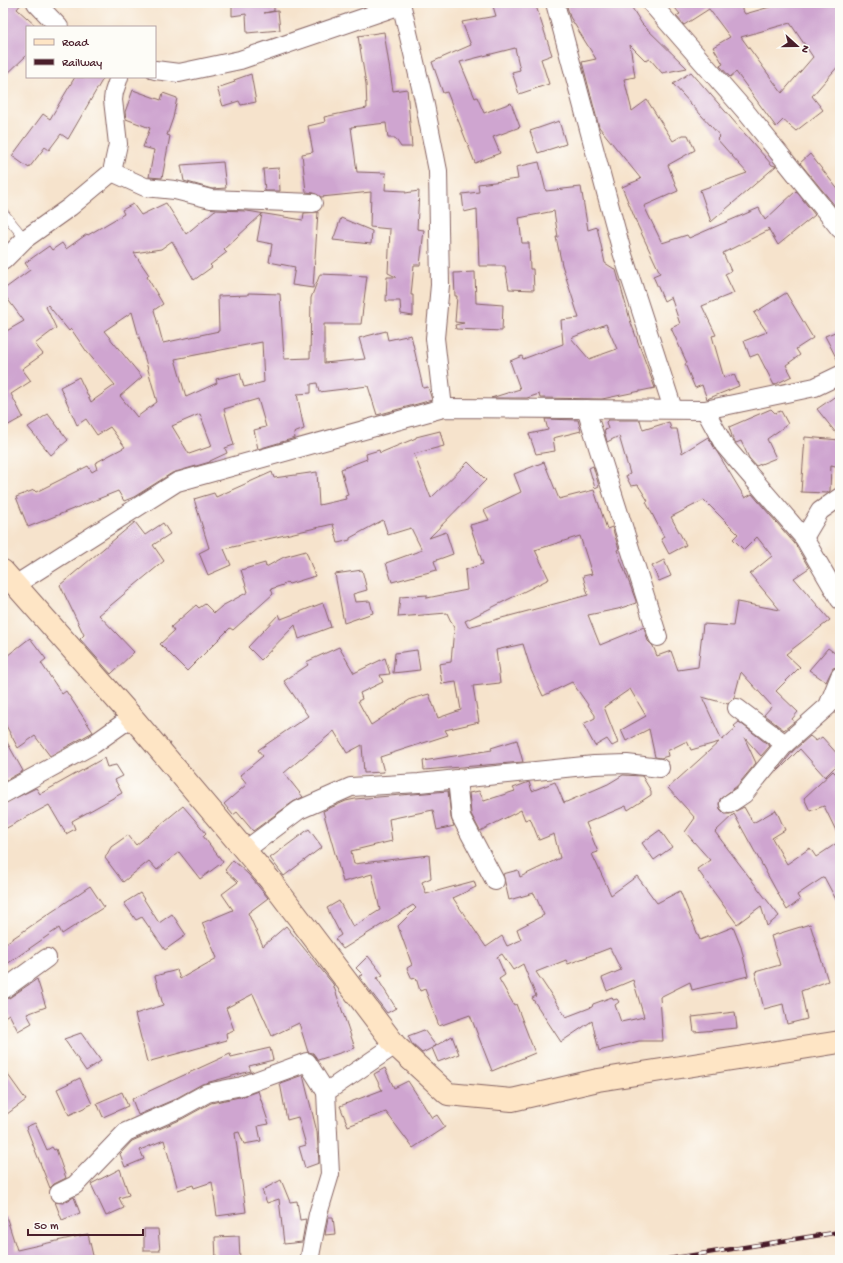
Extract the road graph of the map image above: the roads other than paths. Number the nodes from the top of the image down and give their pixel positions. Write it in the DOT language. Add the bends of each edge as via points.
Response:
graph roads {
  1 [pos="36,3"];
  2 [pos="555,3"];
  3 [pos="651,3"];
  4 [pos="401,4"];
  5 [pos="58,26"];
  6 [pos="156,70"];
  7 [pos="119,78"];
  8 [pos="112,172"];
  9 [pos="313,203"];
  10 [pos="3,212"];
  11 [pos="840,229"];
  12 [pos="25,239"];
  13 [pos="3,261"];
  14 [pos="840,375"];
  15 [pos="443,408"];
  16 [pos="586,409"];
  17 [pos="673,409"];
  18 [pos="705,410"];
  19 [pos="840,497"];
  20 [pos="804,538"];
  21 [pos="9,578"];
  22 [pos="840,600"];
  23 [pos="658,637"];
  24 [pos="840,676"];
  25 [pos="737,708"];
  26 [pos="132,717"];
  27 [pos="786,744"];
  28 [pos="660,768"];
  29 [pos="457,779"];
  30 [pos="3,794"];
  31 [pos="729,804"];
  32 [pos="244,852"];
  33 [pos="495,881"];
  34 [pos="47,958"];
  35 [pos="3,990"];
  36 [pos="840,1042"];
  37 [pos="395,1045"];
  38 [pos="326,1092"];
  39 [pos="59,1193"];
  40 [pos="310,1256"];
  1 -- 5 [label="street"];
  2 -- 17 [label="street" via="622,252"];
  3 -- 11 [label="street" via="746,112"];
  4 -- 6 [label="street" via="240,60 179,72"];
  4 -- 15 [label="street" via="438,170 440,285 435,338"];
  7 -- 8 [label="street" via="113,100 118,144"];
  8 -- 9 [label="street" via="145,188 174,190 211,199"];
  8 -- 12 [label="street" via="70,208"];
  10 -- 12 [label="lane"];
  12 -- 13 [label="street"];
  14 -- 18 [label="street" via="815,387"];
  15 -- 16 [label="street"];
  15 -- 21 [label="street" via="176,482"];
  16 -- 17 [label="street"];
  16 -- 23 [label="street"];
  17 -- 18 [label="street"];
  18 -- 20 [label="street" via="724,445"];
  19 -- 20 [label="street" via="820,511"];
  20 -- 22 [label="street"];
  21 -- 26 [label="street"];
  24 -- 27 [label="street" via="828,706"];
  25 -- 27 [label="street"];
  26 -- 30 [label="street" via="94,744"];
  26 -- 32 [label="street"];
  27 -- 31 [label="street" via="744,794"];
  28 -- 29 [label="street" via="627,764 594,765"];
  29 -- 32 [label="street" via="351,787 299,810"];
  29 -- 33 [label="street" via="461,817"];
  32 -- 37 [label="street" via="270,880"];
  34 -- 35 [label="street"];
  36 -- 37 [label="street" via="598,1080 512,1100 448,1094"];
  37 -- 38 [label="street"];
  38 -- 39 [label="street" via="307,1062 242,1086 207,1093 126,1132 75,1185"];
  38 -- 40 [label="street" via="330,1174 318,1214"];
}
